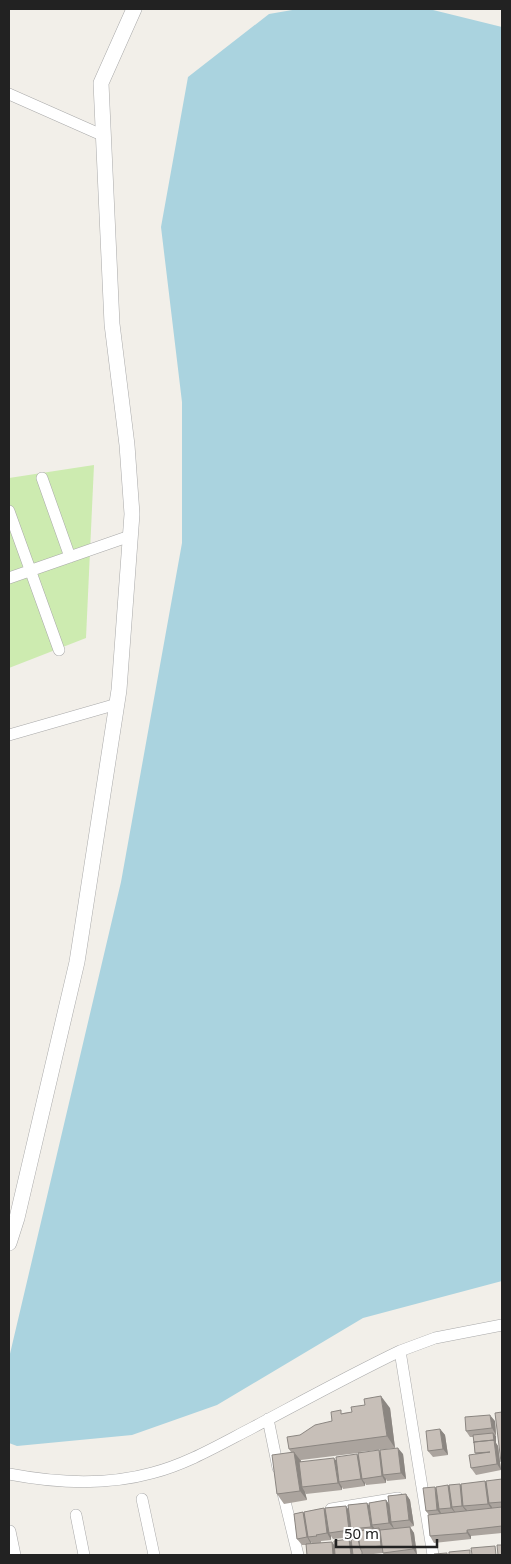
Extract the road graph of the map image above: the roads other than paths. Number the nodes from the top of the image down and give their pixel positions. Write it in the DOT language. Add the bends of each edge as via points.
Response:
graph roads {
  1 [pos="134,9"];
  2 [pos="9,94"];
  3 [pos="104,136"];
  4 [pos="42,478"];
  5 [pos="9,511"];
  6 [pos="130,536"];
  7 [pos="70,557"];
  8 [pos="30,570"];
  9 [pos="9,578"];
  10 [pos="59,650"];
  11 [pos="117,704"];
  12 [pos="9,735"];
  13 [pos="9,1243"];
  14 [pos="502,1325"];
  15 [pos="400,1351"];
  16 [pos="268,1419"];
  17 [pos="9,1474"];
  18 [pos="398,1498"];
  19 [pos="142,1499"];
  20 [pos="316,1511"];
  21 [pos="76,1515"];
  22 [pos="10,1531"];
  23 [pos="15,1555"];
  24 [pos="84,1555"];
  25 [pos="154,1555"];
  26 [pos="298,1555"];
  27 [pos="433,1555"];
  1 -- 3 [label="street" via="101,83"];
  2 -- 3 [label="street"];
  3 -- 6 [label="street" via="112,324 127,445 132,514"];
  4 -- 7 [label="street"];
  5 -- 8 [label="street"];
  6 -- 7 [label="street"];
  6 -- 11 [label="street"];
  7 -- 8 [label="street"];
  8 -- 9 [label="street"];
  8 -- 10 [label="street"];
  11 -- 12 [label="street"];
  11 -- 13 [label="street" via="77,962"];
  14 -- 15 [label="street" via="435,1338"];
  15 -- 16 [label="street"];
  15 -- 27 [label="street" via="428,1493"];
  16 -- 17 [label="street" via="193,1459 151,1474 76,1482 38,1480"];
  16 -- 26 [label="street" via="292,1514"];
  18 -- 20 [label="street"];
  19 -- 25 [label="street"];
  21 -- 24 [label="street"];
  22 -- 23 [label="street"];
}
